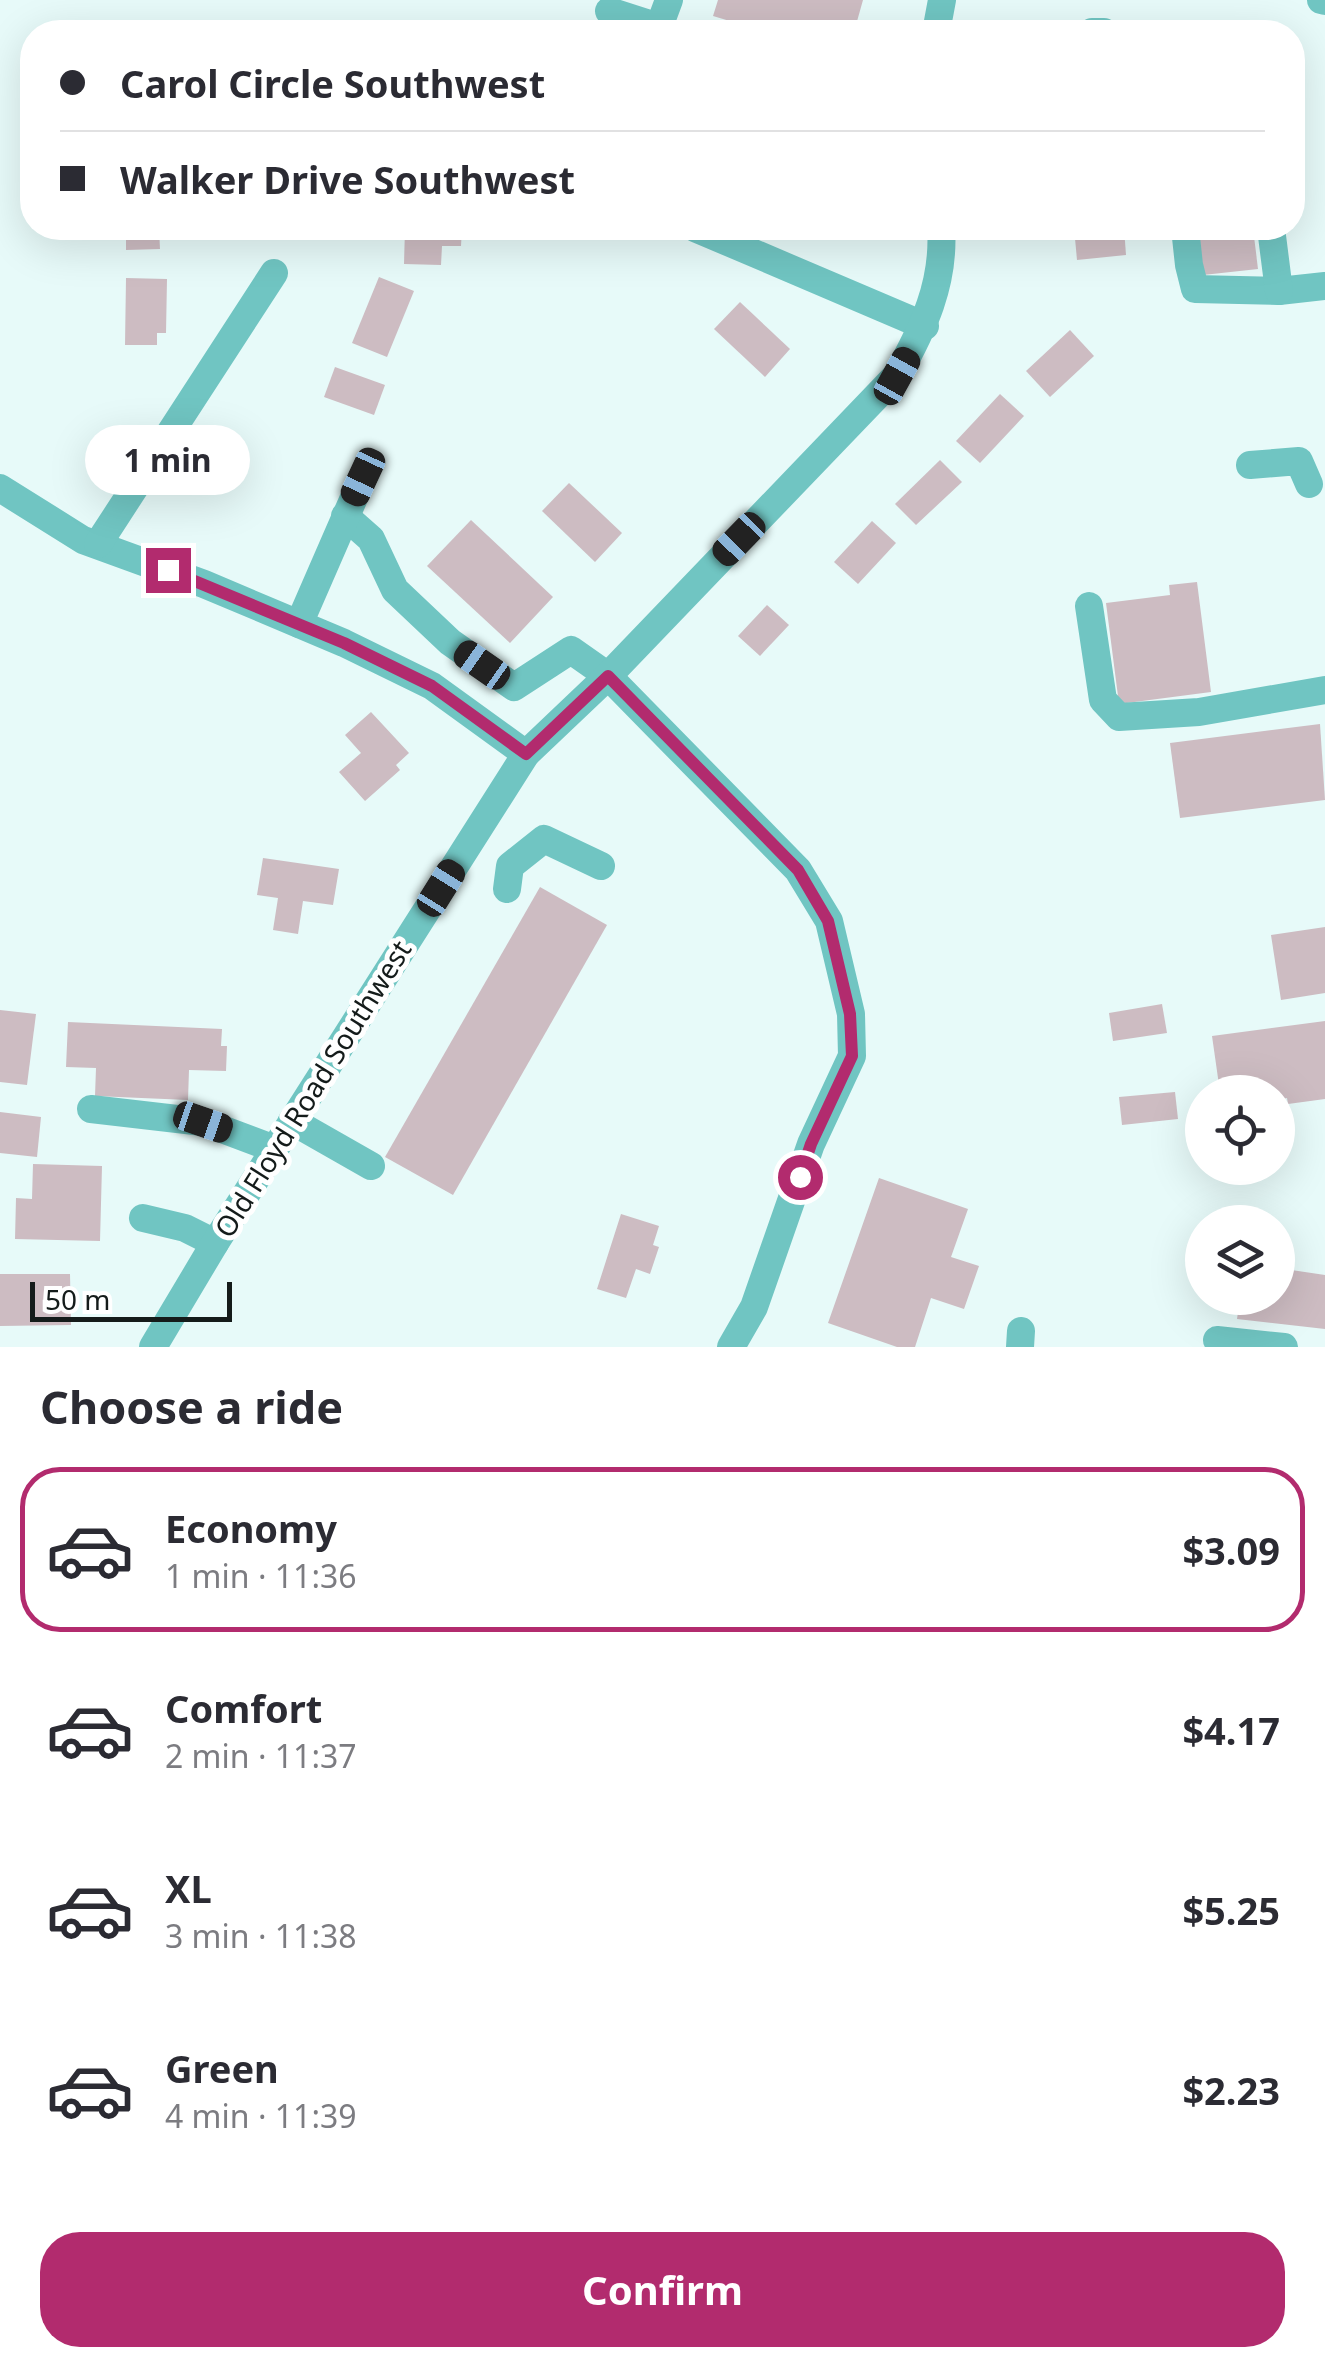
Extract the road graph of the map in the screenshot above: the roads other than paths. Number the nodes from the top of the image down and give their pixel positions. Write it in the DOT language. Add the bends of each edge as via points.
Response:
graph roads {
  1 [pos="609,12"];
  2 [pos="631,20"];
  3 [pos="722,240"];
  4 [pos="942,240"];
  5 [pos="1186,240"];
  6 [pos="1273,240"];
  7 [pos="274,273"];
  8 [pos="1325,286"];
  9 [pos="1279,291"];
  10 [pos="925,326"];
  11 [pos="1250,465"];
  12 [pos="363,477"];
  13 [pos="1308,484"];
  14 [pos="0,488"];
  15 [pos="345,516"];
  16 [pos="98,544"];
  17 [pos="1089,606"];
  18 [pos="300,624"];
  19 [pos="608,676"];
  20 [pos="1325,690"];
  21 [pos="526,754"];
  22 [pos="600,866"];
  23 [pos="506,889"];
  24 [pos="92,1109"];
  25 [pos="292,1122"];
  26 [pos="275,1149"];
  27 [pos="370,1166"];
  28 [pos="143,1218"];
  29 [pos="215,1243"];
  30 [pos="1217,1340"];
  31 [pos="153,1347"];
  32 [pos="731,1347"];
  33 [pos="1284,1347"];
  1 -- 2 [label="street"];
  3 -- 10 [label="street"];
  4 -- 10 [label="street, Old Floyd Road Southwest"];
  5 -- 9 [label="street" via="1195,289"];
  6 -- 9 [label="street"];
  7 -- 16 [label="street"];
  8 -- 9 [label="street"];
  10 -- 19 [label="street, Old Floyd Road Southwest" via="897,376"];
  11 -- 13 [label="street" via="1299,461"];
  12 -- 15 [label="street"];
  14 -- 16 [label="street"];
  15 -- 18 [label="street"];
  15 -- 19 [label="street" via="371,539 395,590 450,642 514,688 572,650"];
  16 -- 18 [label="street"];
  17 -- 20 [label="street" via="1103,700 1119,717 1198,712"];
  18 -- 21 [label="street" via="432,686"];
  19 -- 21 [label="street, Old Floyd Road Southwest"];
  19 -- 32 [label="street" via="798,870 828,921 847,995 852,1056 811,1144 754,1307"];
  21 -- 25 [label="street, Old Floyd Road Southwest"];
  22 -- 23 [label="street" via="544,839 510,866"];
  24 -- 26 [label="street" via="203,1122"];
  25 -- 26 [label="street, Old Floyd Road Southwest"];
  25 -- 27 [label="street"];
  26 -- 29 [label="street, Old Floyd Road Southwest"];
  28 -- 29 [label="street"];
  29 -- 31 [label="street, Old Floyd Road Southwest"];
  30 -- 33 [label="street"];
}
